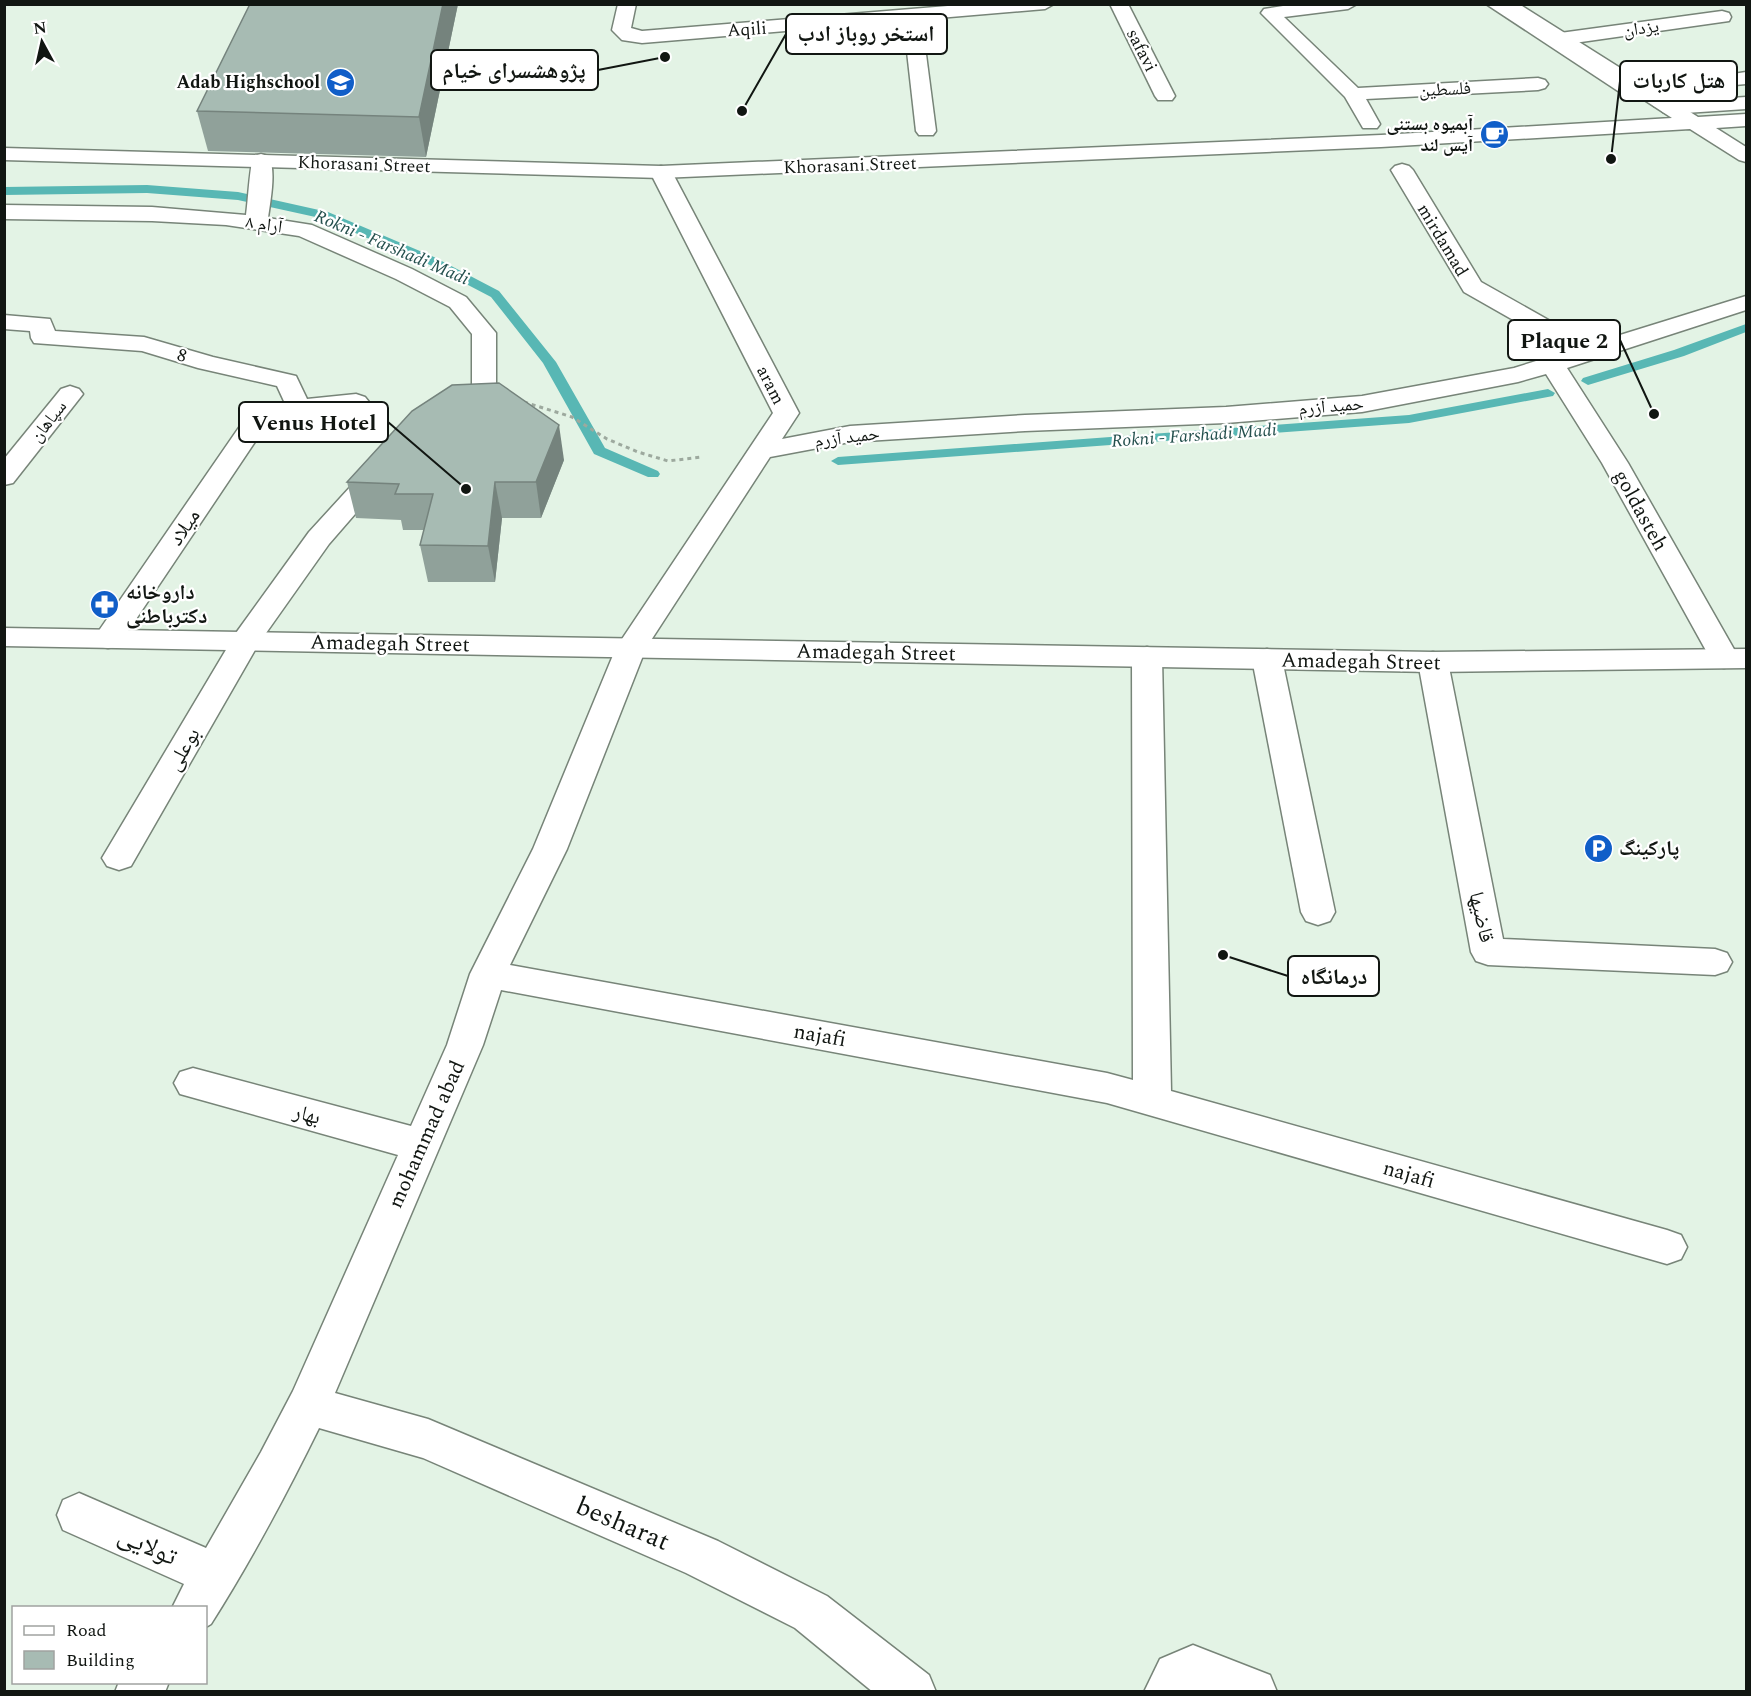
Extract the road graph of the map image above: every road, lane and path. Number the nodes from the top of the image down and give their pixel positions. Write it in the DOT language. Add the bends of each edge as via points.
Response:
graph roads {
  1 [pos="627,4"];
  2 [pos="1045,4"];
  3 [pos="1119,4"];
  4 [pos="1348,4"];
  5 [pos="1495,4"];
  6 [pos="1506,4"];
  7 [pos="1009,5"];
  8 [pos="912,16"];
  9 [pos="1722,17"];
  10 [pos="1560,39"];
  11 [pos="1746,78"];
  12 [pos="1538,84"];
  13 [pos="1353,94"];
  14 [pos="1165,96"];
  15 [pos="1746,103"];
  16 [pos="1665,105"];
  17 [pos="1746,120"];
  18 [pos="1370,124"];
  19 [pos="1693,127"];
  20 [pos="412,145"];
  21 [pos="928,146"];
  22 [pos="4,154"];
  23 [pos="1746,156"];
  24 [pos="261,160"];
  25 [pos="1746,163"];
  26 [pos="1402,170"];
  27 [pos="661,172"];
  28 [pos="4,212"];
  29 [pos="256,223"];
  30 [pos="1746,303"];
  31 [pos="4,322"];
  32 [pos="1589,352"];
  33 [pos="1552,364"];
  34 [pos="70,394"];
  35 [pos="356,402"];
  36 [pos="260,415"];
  37 [pos="572,417"];
  38 [pos="434,422"];
  39 [pos="400,449"];
  40 [pos="761,451"];
  41 [pos="4,477"];
  42 [pos="4,637"];
  43 [pos="108,639"];
  44 [pos="246,640"];
  45 [pos="631,648"];
  46 [pos="1147,657"];
  47 [pos="1267,659"];
  48 [pos="1735,659"];
  49 [pos="1433,662"];
  50 [pos="119,858"];
  51 [pos="1318,912"];
  52 [pos="1715,962"];
  53 [pos="488,974"];
  54 [pos="193,1083"];
  55 [pos="1152,1101"];
  56 [pos="421,1145"];
  57 [pos="1667,1247"];
  58 [pos="308,1405"];
  59 [pos="79,1515"];
  60 [pos="205,1591"];
  61 [pos="912,1692"];
  62 [pos="1168,1692"];
  63 [pos="1253,1692"];
  1 -- 8 [label="street, Aqili" via="621,30 629,36 642,37"];
  2 -- 7 [label="street, Aqili"];
  3 -- 14 [label="street, safavi"];
  4 -- 13 [label="street" via="1270,13"];
  5 -- 19 [label="street"];
  6 -- 10 [label="street"];
  7 -- 8 [label="street, Aqili"];
  8 -- 21 [label="street"];
  9 -- 10 [label="street, یزدان"];
  10 -- 16 [label="street"];
  11 -- 16 [label="street" via="1733,79"];
  12 -- 13 [label="street, فلسطین"];
  13 -- 18 [label="street"];
  15 -- 16 [label="street"];
  16 -- 18 [label="street, Khorasani Street"];
  16 -- 19 [label="street"];
  17 -- 19 [label="street, Khorasani Street"];
  18 -- 21 [label="street, Khorasani Street"];
  19 -- 21 [label="street, Khorasani Street" via="1404,140"];
  19 -- 23 [label="street"];
  19 -- 25 [label="street"];
  20 -- 21 [label="street, Khorasani Street" via="660,154"];
  21 -- 27 [label="street, Khorasani Street"];
  22 -- 24 [label="street, Khorasani Street"];
  24 -- 27 [label="street, Khorasani Street"];
  24 -- 29 [label="street"];
  26 -- 32 [label="street, mirdamad" via="1472,287"];
  27 -- 40 [label="street, aram" via="786,413"];
  28 -- 29 [label="street, ۸ آرام" via="152,214"];
  29 -- 38 [label="street, ۸ آرام" via="304,230 458,302 484,333 484,389"];
  30 -- 32 [label="street, حمید آزرم"];
  31 -- 35 [label="street, 8" via="42,324 43,338 144,344 286,381 298,407"];
  32 -- 33 [label="street, حمید آزرم"];
  33 -- 40 [label="street, حمید آزرم" via="1518,375 1362,404 1226,415 850,434"];
  33 -- 48 [label="street, goldasteh"];
  34 -- 41 [label="street, سپاهان"];
  36 -- 43 [label="street, میلاد"];
  37 -- 40 [label="path" via="603,437 668,461"];
  39 -- 44 [label="street" via="319,538"];
  40 -- 45 [label="street, aram"];
  42 -- 43 [label="street, Amadegah Street"];
  43 -- 44 [label="street, Amadegah Street"];
  44 -- 45 [label="street, Amadegah Street"];
  44 -- 50 [label="street, بوعلی"];
  45 -- 46 [label="street, Amadegah Street"];
  45 -- 53 [label="street, mohammad abad" via="550,849"];
  46 -- 47 [label="street, Amadegah Street"];
  46 -- 55 [label="street"];
  47 -- 49 [label="street, Amadegah Street"];
  47 -- 51 [label="street"];
  48 -- 49 [label="street, Amadegah Street"];
  49 -- 52 [label="street, قاضیها" via="1488,952"];
  53 -- 55 [label="street, najafi" via="1095,1086"];
  53 -- 56 [label="street, mohammad abad" via="465,1045"];
  54 -- 56 [label="street, بهار"];
  55 -- 57 [label="street, najafi"];
  56 -- 58 [label="street, mohammad abad"];
  58 -- 60 [label="street, mohammad abad"];
  58 -- 61 [label="street, besharat" via="428,1439 702,1557 811,1612"];
  59 -- 60 [label="street, تولایی"];
  62 -- 63 [label="street" via="1177,1676 1193,1669"];
}
